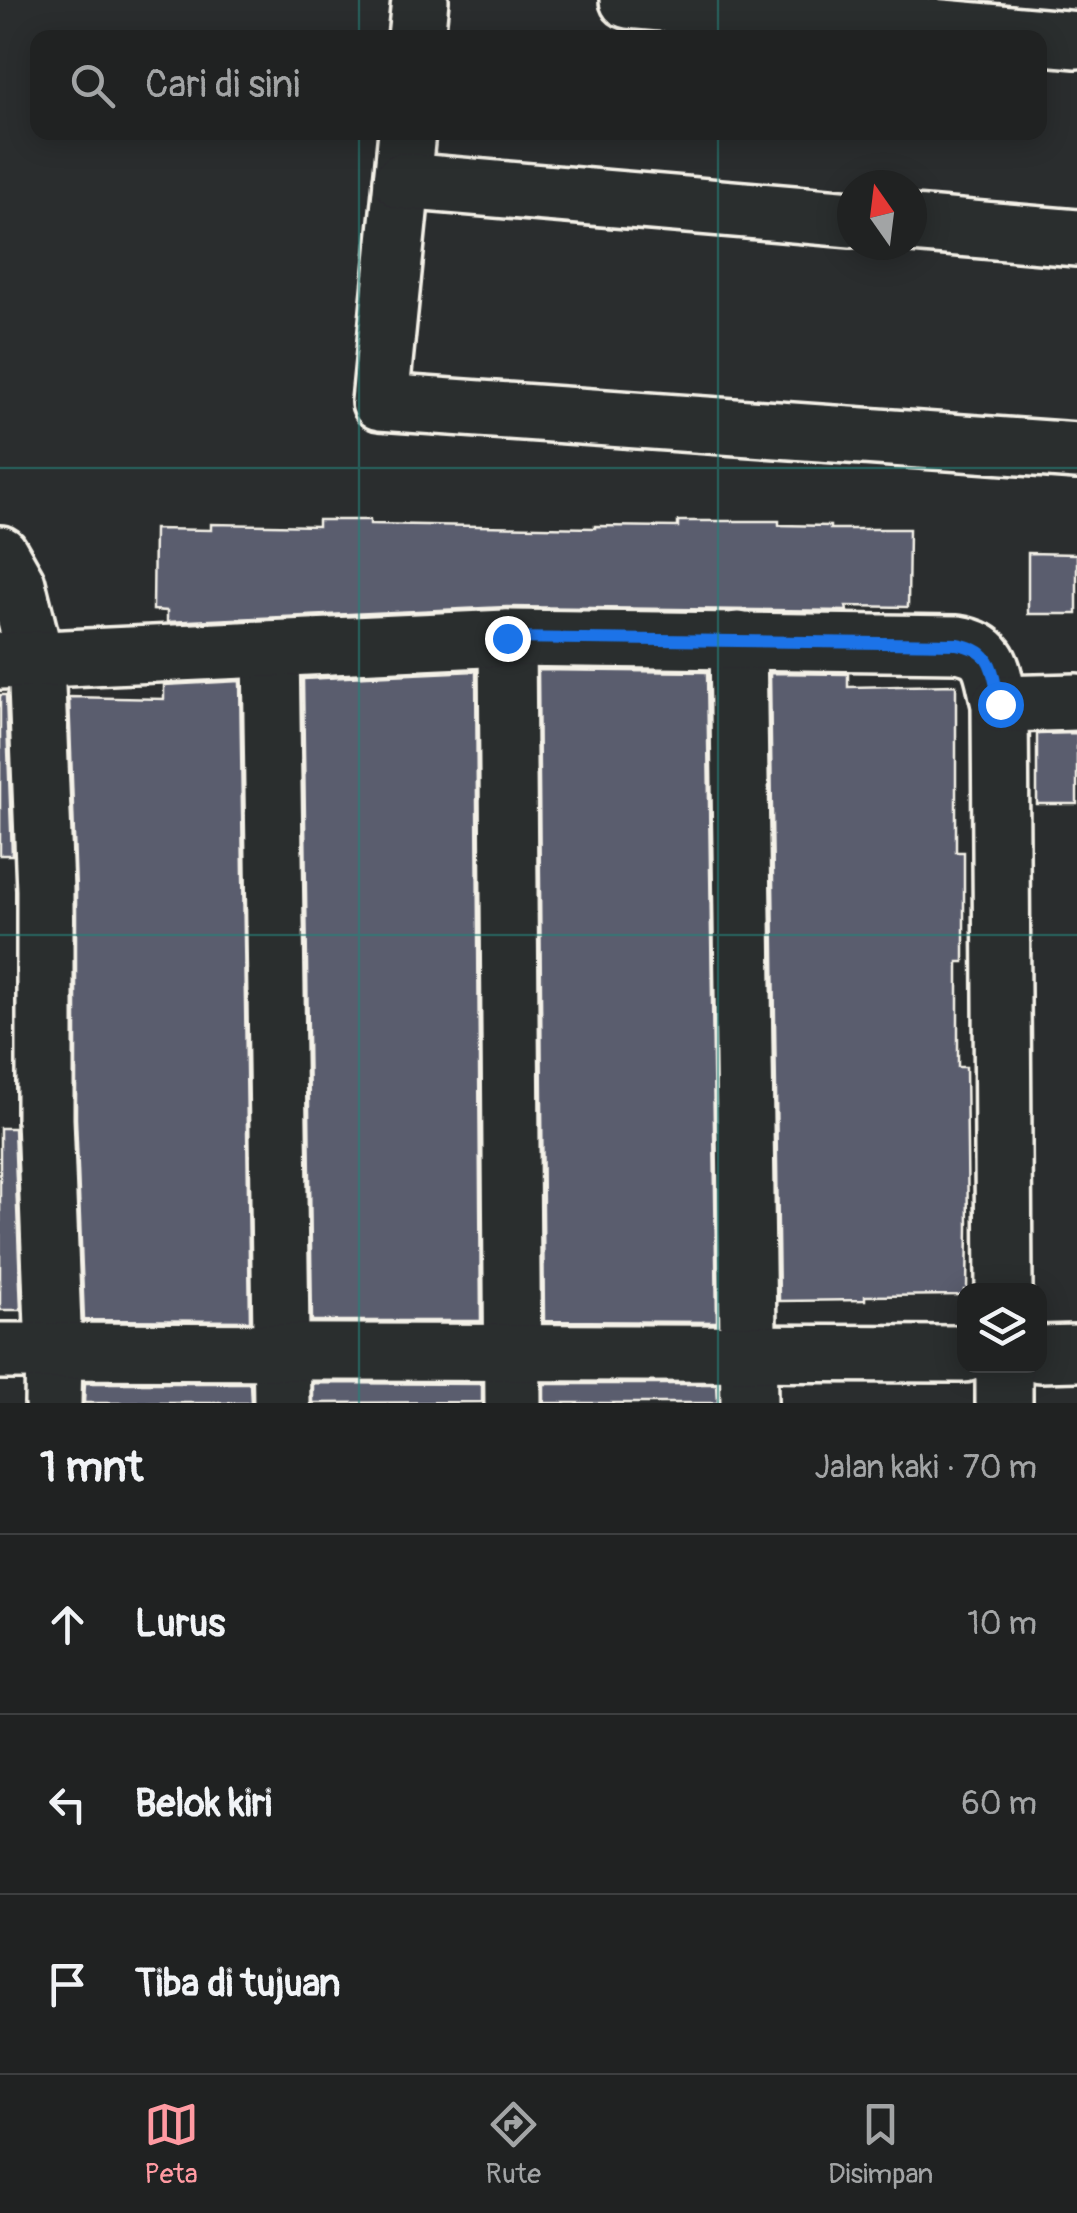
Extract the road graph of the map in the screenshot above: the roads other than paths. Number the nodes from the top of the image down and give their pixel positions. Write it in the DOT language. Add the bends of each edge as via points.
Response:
graph roads {
  1 [pos="420,0"];
  2 [pos="628,0"];
  3 [pos="417,30"];
  4 [pos="965,30"];
  5 [pos="1047,37"];
  6 [pos="1077,40"];
  7 [pos="405,157"];
  8 [pos="837,217"];
  9 [pos="927,225"];
  10 [pos="1077,238"];
  11 [pos="1077,451"];
  12 [pos="0,554"];
  13 [pos="507,638"];
  14 [pos="738,640"];
  15 [pos="271,648"];
  16 [pos="18,661"];
  17 [pos="1077,702"];
  18 [pos="1000,704"];
  19 [pos="22,890"];
  20 [pos="22,1120"];
  21 [pos="1004,1283"];
  22 [pos="0,1351"];
  23 [pos="1077,1353"];
  24 [pos="1047,1354"];
  25 [pos="957,1355"];
  26 [pos="1004,1373"];
  27 [pos="54,1377"];
  28 [pos="281,1378"];
  29 [pos="512,1378"];
  30 [pos="748,1378"];
  31 [pos="1004,1403"];
  1 -- 3 [label="street"];
  2 -- 4 [label="street"];
  5 -- 6 [label="street"];
  7 -- 8 [label="street"];
  7 -- 11 [label="street" via="380,402"];
  9 -- 10 [label="street"];
  12 -- 16 [label="street" via="17,584"];
  13 -- 14 [label="street"];
  13 -- 15 [label="street"];
  13 -- 29 [label="street"];
  14 -- 18 [label="street" via="976,648 988,660"];
  14 -- 30 [label="street"];
  15 -- 16 [label="street"];
  15 -- 28 [label="street"];
  16 -- 19 [label="street"];
  17 -- 18 [label="street"];
  18 -- 21 [label="street"];
  19 -- 20 [label="street"];
  20 -- 27 [label="street"];
  22 -- 27 [label="street"];
  23 -- 24 [label="street"];
  25 -- 30 [label="street"];
  26 -- 31 [label="street"];
  27 -- 28 [label="street"];
  28 -- 29 [label="street"];
  29 -- 30 [label="street"];
}
